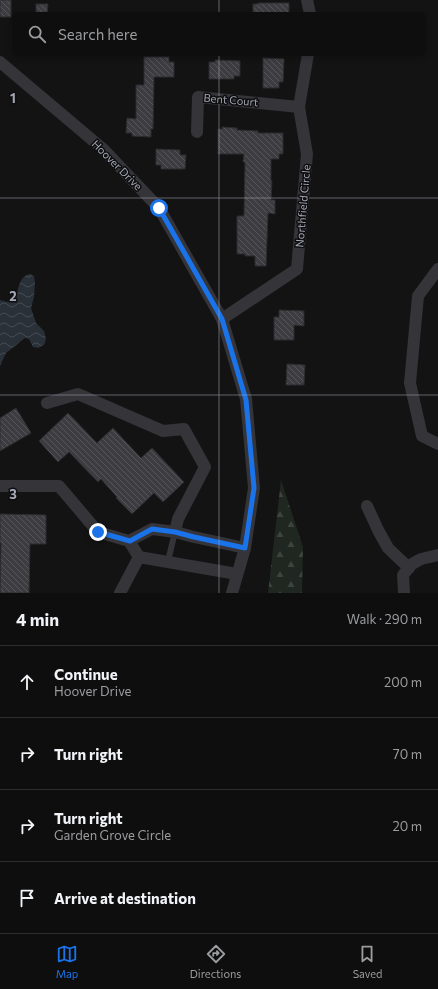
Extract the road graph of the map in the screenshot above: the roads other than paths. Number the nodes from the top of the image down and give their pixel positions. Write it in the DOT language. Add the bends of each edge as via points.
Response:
graph roads {
  1 [pos="307,0"];
  2 [pos="310,12"];
  3 [pos="308,56"];
  4 [pos="0,62"];
  5 [pos="299,107"];
  6 [pos="197,132"];
  7 [pos="438,269"];
  8 [pos="222,319"];
  9 [pos="47,403"];
  10 [pos="438,444"];
  11 [pos="0,486"];
  12 [pos="367,506"];
  13 [pos="175,532"];
  14 [pos="130,541"];
  15 [pos="245,548"];
  16 [pos="438,555"];
  17 [pos="139,556"];
  18 [pos="168,561"];
  19 [pos="409,568"];
  20 [pos="237,574"];
  21 [pos="120,593"];
  22 [pos="232,593"];
  23 [pos="404,593"];
  1 -- 2 [label="street"];
  3 -- 5 [label="street, Northfield Circle"];
  4 -- 8 [label="street, Hoover Drive" via="103,149 159,208"];
  5 -- 6 [label="street, Bent Court" via="198,97"];
  5 -- 8 [label="street, Northfield Circle" via="307,154 297,269"];
  7 -- 10 [label="street" via="418,296 410,383 422,436"];
  8 -- 15 [label="street, Hoover Drive" via="246,400 254,488"];
  9 -- 13 [label="street" via="78,394 163,431 184,429 205,466 178,519"];
  11 -- 14 [label="street" via="59,486 98,532"];
  12 -- 19 [label="street" via="388,548"];
  13 -- 14 [label="street" via="152,529"];
  13 -- 15 [label="street"];
  13 -- 18 [label="lane"];
  14 -- 17 [label="street"];
  15 -- 20 [label="street, Hoover Drive"];
  16 -- 19 [label="street" via="421,559"];
  17 -- 18 [label="street"];
  17 -- 21 [label="street"];
  18 -- 20 [label="street"];
  19 -- 23 [label="street" via="404,574"];
  20 -- 22 [label="street, Hoover Drive"];
}
